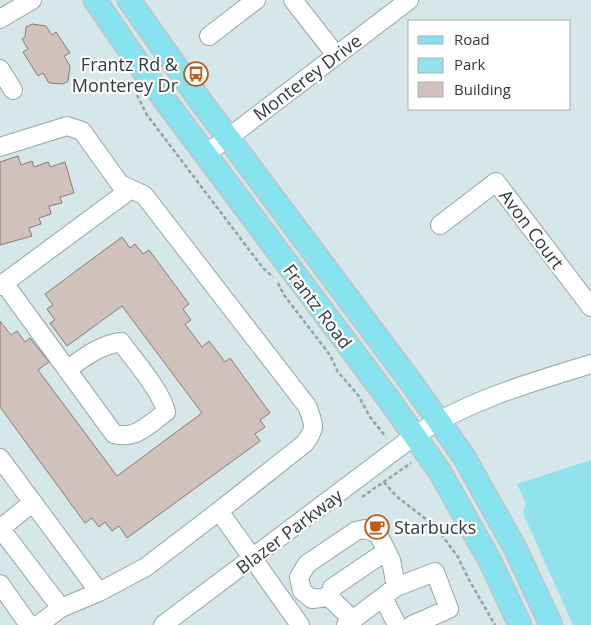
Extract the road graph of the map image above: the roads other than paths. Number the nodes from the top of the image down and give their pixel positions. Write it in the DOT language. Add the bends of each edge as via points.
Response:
graph roads {
  1 [pos="32,0"];
  2 [pos="95,0"];
  3 [pos="129,0"];
  4 [pos="256,0"];
  5 [pos="293,0"];
  6 [pos="409,0"];
  7 [pos="0,19"];
  8 [pos="209,36"];
  9 [pos="336,55"];
  10 [pos="0,69"];
  11 [pos="13,90"];
  12 [pos="228,138"];
  13 [pos="0,147"];
  14 [pos="205,154"];
  15 [pos="131,189"];
  16 [pos="440,225"];
  17 [pos="2,284"];
  18 [pos="591,308"];
  19 [pos="344,341"];
  20 [pos="591,364"];
  21 [pos="68,370"];
  22 [pos="438,420"];
  23 [pos="414,436"];
  24 [pos="0,458"];
  25 [pos="32,502"];
  26 [pos="219,512"];
  27 [pos="0,528"];
  28 [pos="509,537"];
  29 [pos="253,558"];
  30 [pos="392,560"];
  31 [pos="0,584"];
  32 [pos="99,592"];
  33 [pos="389,592"];
  34 [pos="329,597"];
  35 [pos="61,608"];
  36 [pos="350,622"];
  37 [pos="29,625"];
  38 [pos="38,625"];
  39 [pos="163,625"];
  40 [pos="300,625"];
  41 [pos="397,625"];
  42 [pos="412,625"];
  43 [pos="520,625"];
  44 [pos="551,625"];
  1 -- 7 [label="street"];
  2 -- 14 [label="main road, Frantz Road"];
  3 -- 12 [label="main road, Frantz Road"];
  4 -- 8 [label="street"];
  5 -- 9 [label="street"];
  6 -- 9 [label="street, Monterey Drive"];
  9 -- 12 [label="street, Monterey Drive"];
  10 -- 11 [label="street"];
  12 -- 14 [label="street, Monterey Drive"];
  12 -- 22 [label="main road, Frantz Road"];
  13 -- 15 [label="street" via="68,126 82,131 120,184"];
  14 -- 19 [label="main road, Frantz Road"];
  15 -- 17 [label="street"];
  15 -- 26 [label="street" via="144,195 306,406 313,420 312,433 304,444"];
  16 -- 18 [label="street, Avon Court" via="496,182"];
  17 -- 21 [label="street"];
  19 -- 22 [label="main road"];
  19 -- 23 [label="main road, Frantz Road"];
  20 -- 22 [label="street, Blazer Parkway" via="479,400"];
  21 -- 21 [label="street" via="114,434 133,435 166,412 165,405 121,342 87,355"];
  22 -- 23 [label="street, Blazer Parkway"];
  22 -- 28 [label="main road, Frantz Road" via="464,457"];
  23 -- 28 [label="main road" via="439,451"];
  23 -- 29 [label="street, Blazer Parkway"];
  23 -- 43 [label="main road, Frantz Road" via="463,511"];
  24 -- 25 [label="street"];
  25 -- 27 [label="street"];
  25 -- 32 [label="street"];
  26 -- 29 [label="street"];
  26 -- 32 [label="street" via="146,567"];
  27 -- 35 [label="street"];
  28 -- 44 [label="main road, Frantz Road"];
  29 -- 39 [label="street, Blazer Parkway"];
  29 -- 40 [label="street"];
  30 -- 33 [label="street"];
  30 -- 34 [label="street" via="379,556 332,588"];
  30 -- 34 [label="street" via="378,534 365,529 356,531 307,564 299,577 302,591 312,599"];
  31 -- 37 [label="street"];
  32 -- 35 [label="street"];
  33 -- 36 [label="street"];
  33 -- 41 [label="street"];
  33 -- 42 [label="street" via="435,572 449,609"];
  34 -- 36 [label="street"];
  35 -- 38 [label="street"];
}
